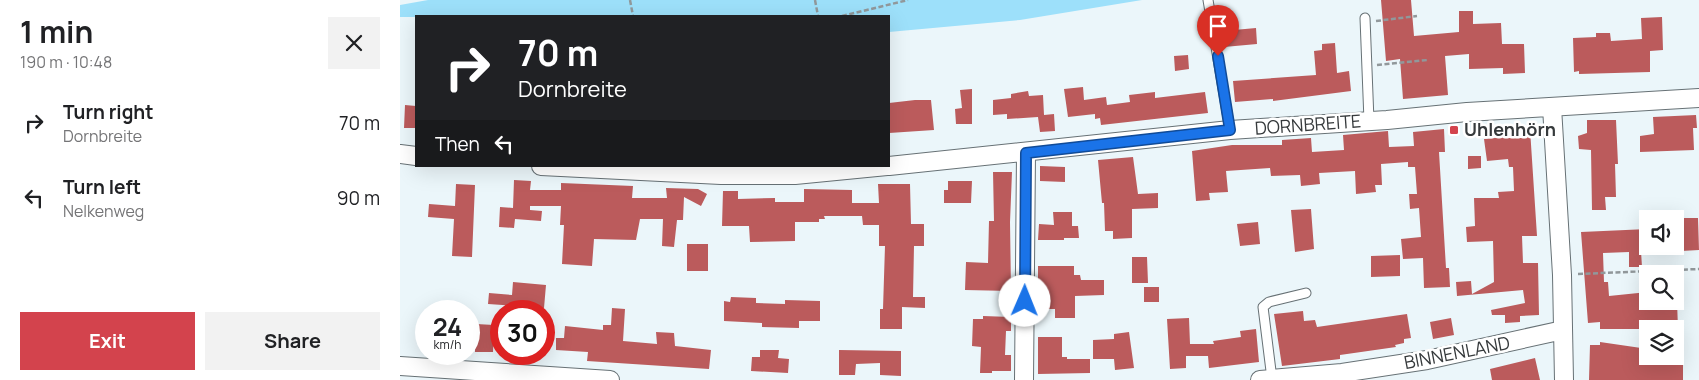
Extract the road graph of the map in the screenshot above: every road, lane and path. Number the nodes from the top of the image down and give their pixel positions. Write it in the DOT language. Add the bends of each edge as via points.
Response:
graph roads {
  1 [pos="630,0"];
  2 [pos="815,0"];
  3 [pos="908,0"];
  4 [pos="1208,0"];
  5 [pos="634,15"];
  6 [pos="818,15"];
  7 [pos="846,15"];
  8 [pos="1417,16"];
  9 [pos="1365,20"];
  10 [pos="1428,60"];
  11 [pos="1367,66"];
  12 [pos="1699,98"];
  13 [pos="1552,107"];
  14 [pos="1369,121"];
  15 [pos="1230,130"];
  16 [pos="1026,153"];
  17 [pos="400,154"];
  18 [pos="415,156"];
  19 [pos="890,166"];
  20 [pos="561,167"];
  21 [pos="879,167"];
  22 [pos="1699,269"];
  23 [pos="1562,275"];
  24 [pos="1306,293"];
  25 [pos="1563,330"];
  26 [pos="400,366"];
  27 [pos="610,380"];
  28 [pos="1024,380"];
  29 [pos="1266,380"];
  30 [pos="1564,380"];
  1 -- 5 [label="path"];
  2 -- 6 [label="path"];
  3 -- 7 [label="path"];
  4 -- 15 [label="lane"];
  8 -- 9 [label="path"];
  9 -- 11 [label="lane"];
  10 -- 11 [label="path"];
  11 -- 14 [label="lane"];
  12 -- 13 [label="street, DORNBREITE"];
  13 -- 14 [label="street, DORNBREITE"];
  13 -- 23 [label="street"];
  14 -- 15 [label="street, DORNBREITE"];
  15 -- 16 [label="street, DORNBREITE"];
  16 -- 19 [label="street, DORNBREITE"];
  16 -- 28 [label="street"];
  17 -- 18 [label="street"];
  20 -- 21 [label="street, DORNBREITE" via="795,176"];
  22 -- 23 [label="path"];
  23 -- 25 [label="street"];
  24 -- 29 [label="lane" via="1269,302 1263,307"];
  25 -- 29 [label="street, BINNENLAND" via="1427,360"];
  25 -- 30 [label="street"];
  26 -- 27 [label="street"];
}
